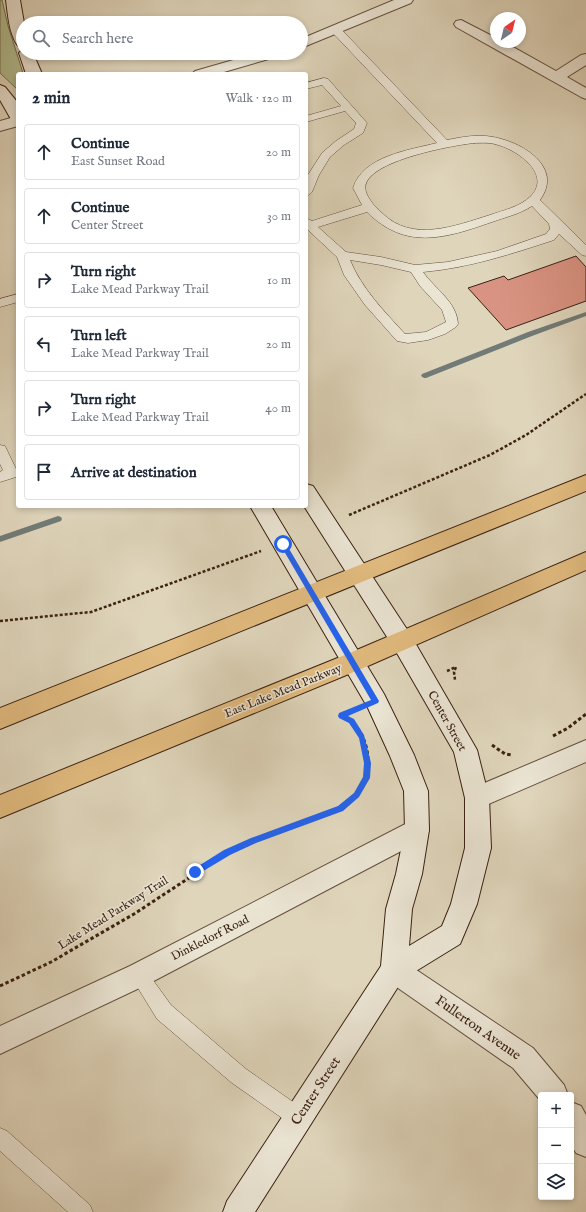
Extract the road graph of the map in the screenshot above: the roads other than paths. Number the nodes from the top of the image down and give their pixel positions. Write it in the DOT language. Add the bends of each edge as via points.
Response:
graph roads {
  1 [pos="12,0"];
  2 [pos="406,0"];
  3 [pos="16,19"];
  4 [pos="461,24"];
  5 [pos="335,29"];
  6 [pos="308,41"];
  7 [pos="586,58"];
  8 [pos="29,60"];
  9 [pos="249,60"];
  10 [pos="33,72"];
  11 [pos="207,72"];
  12 [pos="558,77"];
  13 [pos="308,85"];
  14 [pos="0,90"];
  15 [pos="586,94"];
  16 [pos="348,107"];
  17 [pos="16,114"];
  18 [pos="308,118"];
  19 [pos="16,122"];
  20 [pos="0,126"];
  21 [pos="444,144"];
  22 [pos="325,157"];
  23 [pos="308,163"];
  24 [pos="308,187"];
  25 [pos="533,200"];
  26 [pos="369,207"];
  27 [pos="555,223"];
  28 [pos="308,225"];
  29 [pos="308,226"];
  30 [pos="586,252"];
  31 [pos="342,255"];
  32 [pos="415,269"];
  33 [pos="16,299"];
  34 [pos="0,303"];
  35 [pos="0,450"];
  36 [pos="0,476"];
  37 [pos="586,483"];
  38 [pos="308,495"];
  39 [pos="261,508"];
  40 [pos="586,562"];
  41 [pos="359,575"];
  42 [pos="312,593"];
  43 [pos="402,641"];
  44 [pos="353,662"];
  45 [pos="0,719"];
  46 [pos="586,751"];
  47 [pos="477,798"];
  48 [pos="0,807"];
  49 [pos="417,830"];
  50 [pos="394,970"];
  51 [pos="140,974"];
  52 [pos="0,1040"];
  53 [pos="551,1092"];
  54 [pos="299,1118"];
  55 [pos="574,1121"];
  56 [pos="0,1138"];
  57 [pos="586,1143"];
  58 [pos="83,1212"];
  59 [pos="238,1212"];
  1 -- 3 [label="street"];
  2 -- 5 [label="street"];
  4 -- 12 [label="street"];
  5 -- 6 [label="street"];
  5 -- 21 [label="lane"];
  7 -- 12 [label="street"];
  8 -- 10 [label="street"];
  9 -- 11 [label="street"];
  12 -- 15 [label="street"];
  13 -- 16 [label="lane" via="324,81"];
  14 -- 17 [label="street"];
  16 -- 18 [label="lane"];
  16 -- 22 [label="lane" via="360,118 361,127"];
  19 -- 20 [label="street"];
  21 -- 25 [label="lane" via="471,139 493,140 519,149 540,169 543,177 539,192"];
  21 -- 26 [label="lane" via="380,164 369,171 361,179 359,188"];
  22 -- 23 [label="lane"];
  22 -- 24 [label="lane"];
  25 -- 26 [label="lane" via="524,207 458,230 424,235 392,227 378,218"];
  25 -- 27 [label="lane"];
  26 -- 28 [label="lane"];
  27 -- 30 [label="lane"];
  27 -- 32 [label="lane" via="556,230 550,237 500,254 448,266"];
  29 -- 31 [label="lane"];
  31 -- 32 [label="lane"];
  31 -- 32 [label="lane" via="350,275 369,302 401,338 424,337 444,330 452,324 448,309 427,287"];
  33 -- 34 [label="lane"];
  35 -- 36 [label="lane" via="11,473"];
  37 -- 41 [label="main road"];
  38 -- 41 [label="street, Center Street"];
  39 -- 42 [label="street, Center Street"];
  40 -- 43 [label="main road, East Lake Mead Parkway"];
  41 -- 42 [label="main road"];
  41 -- 43 [label="street, Center Street"];
  42 -- 44 [label="street, Center Street"];
  42 -- 45 [label="main road"];
  43 -- 44 [label="main road, East Lake Mead Parkway"];
  43 -- 47 [label="street, Center Street" via="465,750"];
  44 -- 48 [label="main road, East Lake Mead Parkway"];
  44 -- 49 [label="street, Center Street" via="376,701 416,791"];
  46 -- 47 [label="street"];
  47 -- 50 [label="street, Center Street" via="478,848 464,904 451,935"];
  49 -- 50 [label="street, Center Street" via="399,909"];
  49 -- 51 [label="street, Dinkledorf Road"];
  50 -- 53 [label="street, Fullerton Avenue" via="523,1058"];
  50 -- 54 [label="street, Center Street"];
  51 -- 52 [label="street, Dinkledorf Road"];
  51 -- 54 [label="lane" via="164,1012 239,1076"];
  54 -- 59 [label="street, Center Street"];
  55 -- 57 [label="street"];
  56 -- 58 [label="lane"];
}
